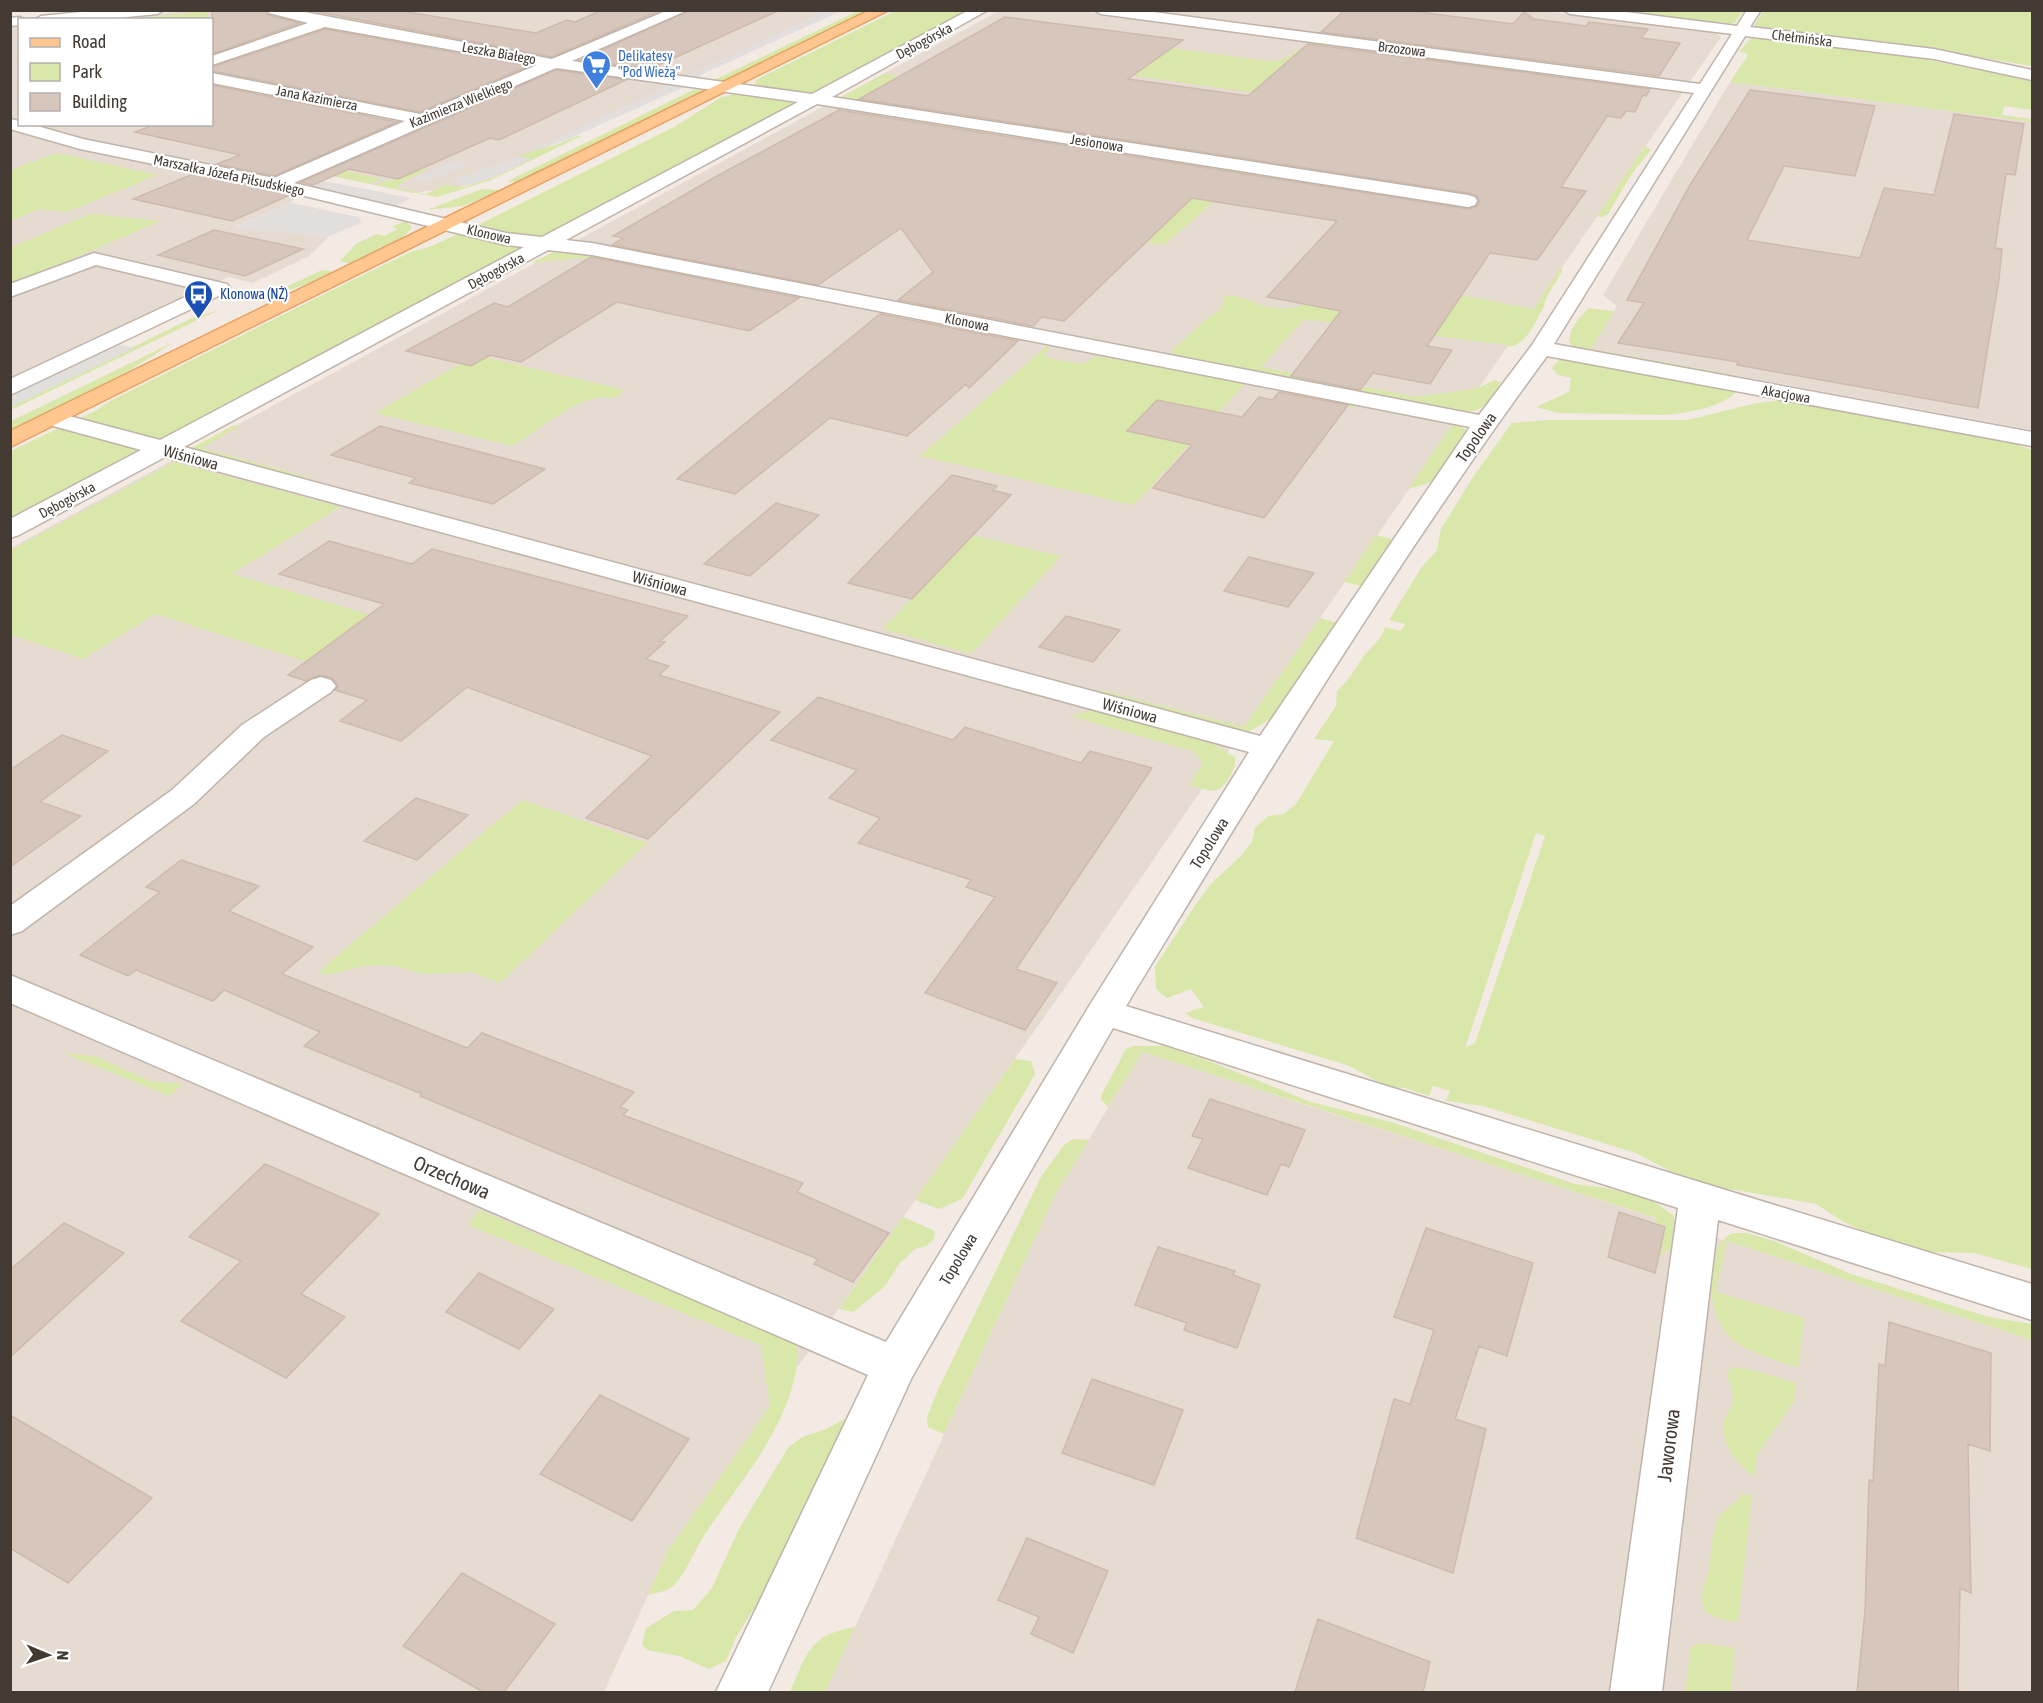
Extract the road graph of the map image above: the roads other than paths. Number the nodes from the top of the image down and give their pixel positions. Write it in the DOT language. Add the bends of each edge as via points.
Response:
graph roads {
  1 [pos="157,10"];
  2 [pos="274,10"];
  3 [pos="681,10"];
  4 [pos="882,10"];
  5 [pos="981,10"];
  6 [pos="1101,10"];
  7 [pos="1570,10"];
  8 [pos="64,18"];
  9 [pos="1747,21"];
  10 [pos="324,22"];
  11 [pos="213,61"];
  12 [pos="557,64"];
  13 [pos="2032,75"];
  14 [pos="213,78"];
  15 [pos="725,88"];
  16 [pos="1703,88"];
  17 [pos="815,99"];
  18 [pos="422,118"];
  19 [pos="20,126"];
  20 [pos="276,184"];
  21 [pos="1468,201"];
  22 [pos="449,224"];
  23 [pos="548,244"];
  24 [pos="10,291"];
  25 [pos="1541,348"];
  26 [pos="10,388"];
  27 [pos="54,419"];
  28 [pos="1485,423"];
  29 [pos="2032,439"];
  30 [pos="10,440"];
  31 [pos="162,449"];
  32 [pos="10,530"];
  33 [pos="321,686"];
  34 [pos="1267,747"];
  35 [pos="10,923"];
  36 [pos="10,988"];
  37 [pos="1104,1012"];
  38 [pos="1700,1198"];
  39 [pos="2032,1302"];
  40 [pos="895,1366"];
  41 [pos="742,1692"];
  42 [pos="1636,1692"];
  1 -- 8 [label="street"];
  2 -- 10 [label="street, Leszka Białego"];
  3 -- 12 [label="street, Kazimierza Wielkiego"];
  4 -- 15 [label="main road"];
  5 -- 17 [label="street, Dębogórska"];
  6 -- 16 [label="street, Brzozowa"];
  7 -- 9 [label="street, Chełmińska"];
  9 -- 13 [label="street, Chełmińska"];
  9 -- 16 [label="street, Topolowa"];
  10 -- 11 [label="street"];
  10 -- 12 [label="street, Leszka Białego"];
  12 -- 15 [label="street, Leszka Białego"];
  12 -- 18 [label="street, Kazimierza Wielkiego"];
  14 -- 18 [label="street, Jana Kazimierza"];
  15 -- 17 [label="street, Jesionowa"];
  15 -- 22 [label="main road"];
  16 -- 25 [label="street, Topolowa"];
  17 -- 21 [label="street, Jesionowa"];
  17 -- 23 [label="street, Dębogórska"];
  18 -- 20 [label="street, Kazimierza Wielkiego"];
  19 -- 20 [label="street, Marszałka Józefa Piłsudskiego" via="80,144"];
  20 -- 22 [label="street, Marszałka Józefa Piłsudskiego"];
  22 -- 23 [label="street, Klonowa"];
  22 -- 27 [label="main road"];
  23 -- 28 [label="street, Klonowa" via="592,249"];
  23 -- 31 [label="street, Dębogórska"];
  24 -- 26 [label="street" via="94,259 220,288"];
  25 -- 28 [label="street, Topolowa"];
  25 -- 29 [label="street, Akacjowa"];
  27 -- 30 [label="main road"];
  27 -- 31 [label="street, Wiśniowa"];
  28 -- 34 [label="street, Topolowa"];
  31 -- 32 [label="street, Dębogórska"];
  31 -- 34 [label="street, Wiśniowa"];
  33 -- 35 [label="street" via="253,731 183,796"];
  34 -- 37 [label="street, Topolowa"];
  36 -- 40 [label="street, Orzechowa"];
  37 -- 38 [label="street"];
  37 -- 40 [label="street, Topolowa"];
  38 -- 39 [label="street"];
  38 -- 42 [label="street, Jaworowa"];
  40 -- 41 [label="street, Topolowa"];
}
